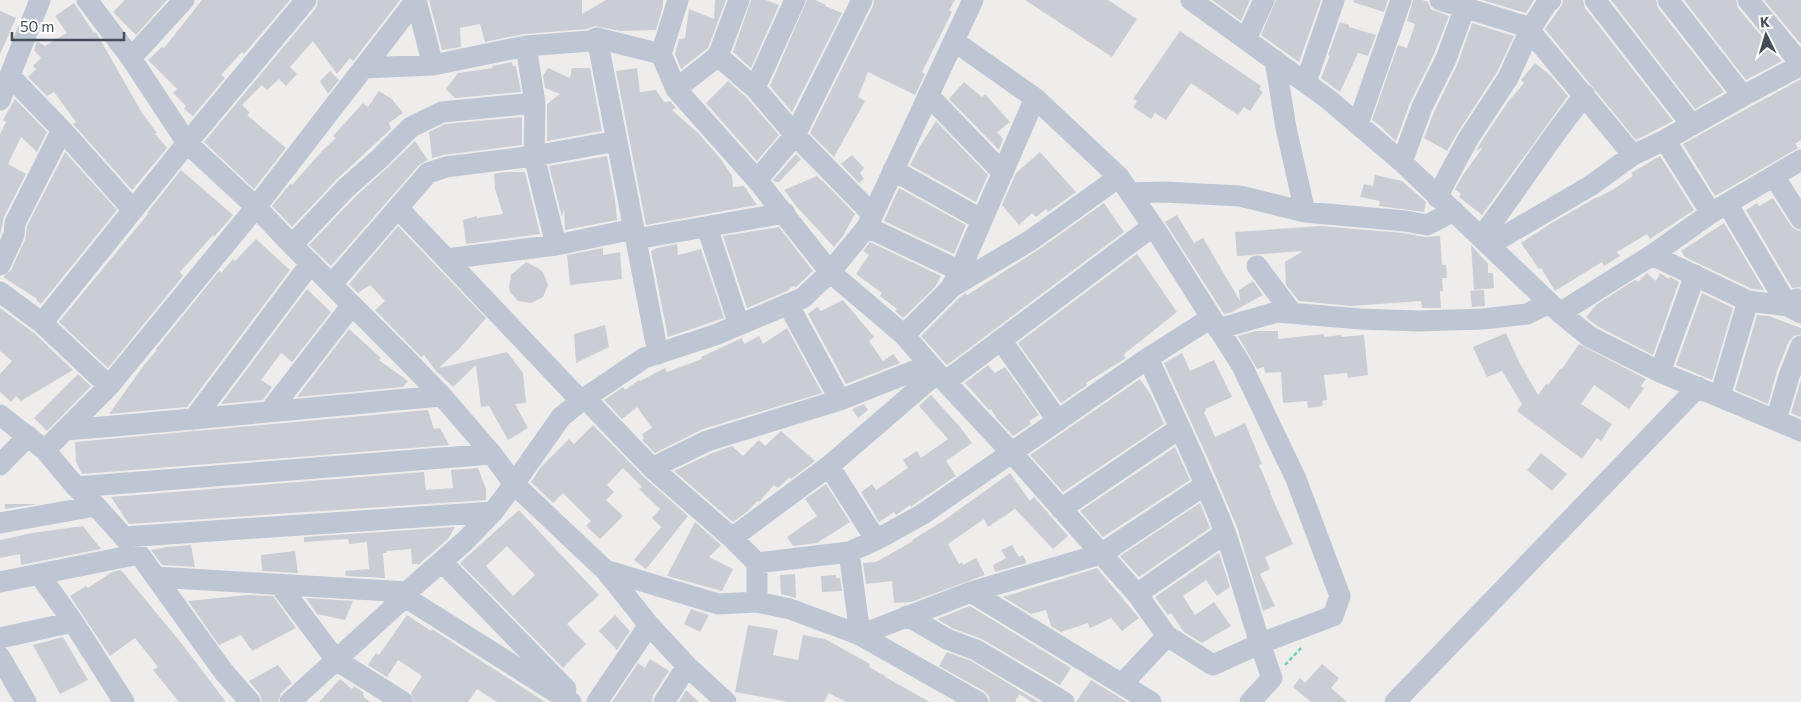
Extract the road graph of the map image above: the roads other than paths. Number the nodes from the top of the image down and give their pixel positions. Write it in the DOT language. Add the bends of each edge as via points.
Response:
graph roads {
  1 [pos="40,0"];
  2 [pos="87,0"];
  3 [pos="184,0"];
  4 [pos="306,0"];
  5 [pos="416,0"];
  6 [pos="678,0"];
  7 [pos="739,0"];
  8 [pos="795,0"];
  9 [pos="862,0"];
  10 [pos="973,0"];
  11 [pos="1264,0"];
  12 [pos="1334,0"];
  13 [pos="1401,0"];
  14 [pos="1440,0"];
  15 [pos="1551,0"];
  16 [pos="1595,0"];
  17 [pos="1668,0"];
  18 [pos="1748,0"];
  19 [pos="1197,2"];
  20 [pos="1465,4"];
  21 [pos="1530,30"];
  22 [pos="597,38"];
  23 [pos="1246,39"];
  24 [pos="954,41"];
  25 [pos="526,46"];
  26 [pos="661,54"];
  27 [pos="718,56"];
  28 [pos="131,58"];
  29 [pos="1275,60"];
  30 [pos="432,65"];
  31 [pos="1801,65"];
  32 [pos="363,68"];
  33 [pos="10,76"];
  34 [pos="1306,82"];
  35 [pos="755,88"];
  36 [pos="676,89"];
  37 [pos="928,95"];
  38 [pos="1584,96"];
  39 [pos="1743,96"];
  40 [pos="1035,98"];
  41 [pos="0,100"];
  42 [pos="535,104"];
  43 [pos="1358,124"];
  44 [pos="1692,125"];
  45 [pos="62,130"];
  46 [pos="795,135"];
  47 [pos="1665,140"];
  48 [pos="617,141"];
  49 [pos="187,143"];
  50 [pos="1633,155"];
  51 [pos="534,156"];
  52 [pos="1801,160"];
  53 [pos="1402,162"];
  54 [pos="893,170"];
  55 [pos="1003,173"];
  56 [pos="1774,176"];
  57 [pos="757,180"];
  58 [pos="1124,185"];
  59 [pos="1437,197"];
  60 [pos="256,207"];
  61 [pos="398,208"];
  62 [pos="1720,209"];
  63 [pos="133,210"];
  64 [pos="1454,211"];
  65 [pos="1305,212"];
  66 [pos="785,213"];
  67 [pos="1801,219"];
  68 [pos="869,220"];
  69 [pos="982,220"];
  70 [pos="1153,226"];
  71 [pos="707,227"];
  72 [pos="635,234"];
  73 [pos="1485,241"];
  74 [pos="292,245"];
  75 [pos="556,245"];
  76 [pos="1652,255"];
  77 [pos="446,259"];
  78 [pos="311,263"];
  79 [pos="0,265"];
  80 [pos="1257,266"];
  81 [pos="830,272"];
  82 [pos="1695,275"];
  83 [pos="955,280"];
  84 [pos="332,284"];
  85 [pos="0,292"];
  86 [pos="1748,301"];
  87 [pos="788,304"];
  88 [pos="352,305"];
  89 [pos="1797,305"];
  90 [pos="1555,308"];
  91 [pos="1292,313"];
  92 [pos="42,323"];
  93 [pos="1215,324"];
  94 [pos="738,325"];
  95 [pos="904,335"];
  96 [pos="1001,340"];
  97 [pos="1801,346"];
  98 [pos="658,354"];
  99 [pos="1148,358"];
  100 [pos="1660,372"];
  101 [pos="937,373"];
  102 [pos="109,386"];
  103 [pos="1698,387"];
  104 [pos="442,396"];
  105 [pos="1720,396"];
  106 [pos="583,400"];
  107 [pos="840,400"];
  108 [pos="270,411"];
  109 [pos="0,416"];
  110 [pos="193,420"];
  111 [pos="1776,420"];
  112 [pos="1058,421"];
  113 [pos="1180,428"];
  114 [pos="66,430"];
  115 [pos="1801,431"];
  116 [pos="28,436"];
  117 [pos="45,450"];
  118 [pos="1012,453"];
  119 [pos="492,454"];
  120 [pos="0,465"];
  121 [pos="829,466"];
  122 [pos="652,468"];
  123 [pos="514,484"];
  124 [pos="1205,485"];
  125 [pos="76,487"];
  126 [pos="96,506"];
  127 [pos="1061,509"];
  128 [pos="493,512"];
  129 [pos="0,523"];
  130 [pos="1225,533"];
  131 [pos="124,537"];
  132 [pos="732,538"];
  133 [pos="876,540"];
  134 [pos="849,552"];
  135 [pos="139,554"];
  136 [pos="1101,554"];
  137 [pos="442,562"];
  138 [pos="757,563"];
  139 [pos="605,570"];
  140 [pos="39,574"];
  141 [pos="156,577"];
  142 [pos="0,582"];
  143 [pos="281,584"];
  144 [pos="971,592"];
  145 [pos="406,594"];
  146 [pos="1137,594"];
  147 [pos="757,602"];
  148 [pos="907,616"];
  149 [pos="73,622"];
  150 [pos="649,625"];
  151 [pos="860,635"];
  152 [pos="1166,636"];
  153 [pos="0,638"];
  154 [pos="1259,644"];
  155 [pos="0,657"];
  156 [pos="336,660"];
  157 [pos="687,666"];
  158 [pos="0,667"];
  159 [pos="1122,684"];
  160 [pos="12,702"];
  161 [pos="26,702"];
  162 [pos="124,702"];
  163 [pos="250,702"];
  164 [pos="290,702"];
  165 [pos="403,702"];
  166 [pos="571,702"];
  167 [pos="578,702"];
  168 [pos="598,702"];
  169 [pos="664,702"];
  170 [pos="726,702"];
  171 [pos="978,702"];
  172 [pos="1064,702"];
  173 [pos="1151,702"];
  174 [pos="1250,702"];
  175 [pos="1395,702"];
  1 -- 33 [label="street"];
  2 -- 28 [label="street"];
  3 -- 28 [label="street"];
  4 -- 49 [label="street"];
  5 -- 30 [label="street"];
  5 -- 32 [label="street"];
  6 -- 26 [label="street"];
  7 -- 27 [label="street"];
  8 -- 35 [label="street"];
  9 -- 46 [label="street"];
  10 -- 24 [label="street"];
  11 -- 23 [label="street"];
  12 -- 34 [label="street"];
  13 -- 43 [label="street"];
  14 -- 20 [label="street"];
  15 -- 21 [label="street"];
  16 -- 44 [label="street"];
  17 -- 39 [label="street"];
  18 -- 31 [label="street"];
  19 -- 23 [label="street"];
  20 -- 21 [label="street"];
  20 -- 53 [label="street" via="1446,59 1422,107"];
  21 -- 38 [label="street"];
  21 -- 59 [label="street" via="1508,78 1468,140"];
  22 -- 25 [label="street" via="590,42"];
  22 -- 26 [label="street"];
  22 -- 48 [label="street"];
  23 -- 29 [label="street"];
  24 -- 37 [label="street"];
  24 -- 40 [label="street"];
  25 -- 30 [label="street"];
  25 -- 42 [label="street"];
  26 -- 36 [label="street"];
  27 -- 35 [label="street"];
  27 -- 36 [label="street"];
  28 -- 49 [label="street"];
  29 -- 34 [label="street"];
  29 -- 65 [label="street"];
  30 -- 32 [label="street"];
  31 -- 39 [label="street"];
  32 -- 60 [label="street"];
  33 -- 41 [label="street"];
  33 -- 45 [label="street"];
  34 -- 43 [label="street"];
  35 -- 46 [label="street"];
  36 -- 57 [label="street"];
  37 -- 54 [label="street"];
  37 -- 55 [label="street"];
  38 -- 50 [label="street"];
  38 -- 73 [label="street" via="1507,203"];
  39 -- 44 [label="street"];
  40 -- 55 [label="street"];
  40 -- 58 [label="street"];
  42 -- 51 [label="street"];
  42 -- 74 [label="street" via="442,112 411,127"];
  43 -- 53 [label="street"];
  44 -- 47 [label="street"];
  45 -- 63 [label="street"];
  45 -- 79 [label="street" via="15,223 14,235"];
  46 -- 57 [label="street"];
  46 -- 68 [label="street"];
  47 -- 50 [label="street"];
  47 -- 62 [label="street"];
  48 -- 51 [label="street"];
  48 -- 72 [label="street"];
  49 -- 60 [label="street"];
  49 -- 63 [label="street"];
  50 -- 73 [label="street" via="1590,186"];
  51 -- 61 [label="street" via="446,166 428,173"];
  51 -- 75 [label="street"];
  52 -- 56 [label="street"];
  53 -- 59 [label="street"];
  54 -- 68 [label="street"];
  54 -- 69 [label="street"];
  55 -- 69 [label="street"];
  56 -- 62 [label="street"];
  56 -- 67 [label="street"];
  57 -- 66 [label="street"];
  58 -- 65 [label="street" via="1164,192 1240,196"];
  58 -- 70 [label="street"];
  58 -- 83 [label="street"];
  59 -- 64 [label="street"];
  60 -- 74 [label="street"];
  60 -- 102 [label="street"];
  61 -- 77 [label="street"];
  61 -- 84 [label="street"];
  62 -- 76 [label="street"];
  62 -- 89 [label="street"];
  63 -- 92 [label="street"];
  64 -- 65 [label="street" via="1427,225"];
  64 -- 73 [label="street"];
  66 -- 71 [label="street"];
  66 -- 81 [label="street"];
  68 -- 81 [label="street"];
  68 -- 83 [label="street"];
  69 -- 83 [label="street"];
  70 -- 93 [label="street"];
  70 -- 96 [label="street"];
  71 -- 72 [label="street"];
  71 -- 94 [label="street"];
  72 -- 75 [label="street"];
  72 -- 98 [label="street"];
  73 -- 90 [label="street"];
  74 -- 78 [label="street"];
  75 -- 77 [label="street"];
  76 -- 82 [label="street"];
  76 -- 90 [label="street"];
  77 -- 106 [label="street"];
  78 -- 84 [label="street"];
  78 -- 110 [label="street"];
  80 -- 91 [label="street"];
  81 -- 87 [label="street" via="802,298"];
  81 -- 95 [label="street"];
  82 -- 86 [label="street"];
  82 -- 100 [label="street"];
  83 -- 95 [label="street"];
  84 -- 88 [label="street"];
  85 -- 92 [label="street"];
  86 -- 89 [label="street"];
  86 -- 105 [label="street"];
  87 -- 94 [label="street"];
  87 -- 107 [label="street"];
  88 -- 104 [label="street"];
  88 -- 108 [label="street"];
  90 -- 91 [label="street" via="1483,319 1418,321"];
  90 -- 100 [label="street" via="1590,337"];
  91 -- 93 [label="street" via="1277,312"];
  92 -- 102 [label="street"];
  93 -- 99 [label="street"];
  93 -- 154 [label="street" via="1242,366 1296,479 1340,596 1333,616"];
  94 -- 98 [label="street"];
  95 -- 101 [label="street"];
  96 -- 101 [label="street"];
  96 -- 112 [label="street"];
  97 -- 111 [label="street"];
  98 -- 106 [label="street" via="644,358"];
  99 -- 112 [label="street"];
  99 -- 113 [label="street"];
  100 -- 103 [label="street"];
  101 -- 107 [label="street"];
  101 -- 118 [label="street"];
  101 -- 121 [label="street"];
  102 -- 114 [label="street"];
  103 -- 105 [label="street"];
  103 -- 175 [label="street"];
  104 -- 108 [label="street"];
  104 -- 119 [label="street"];
  105 -- 111 [label="street"];
  106 -- 122 [label="street"];
  106 -- 123 [label="street" via="560,417"];
  107 -- 122 [label="street" via="707,441"];
  108 -- 110 [label="street"];
  109 -- 116 [label="street"];
  110 -- 114 [label="street"];
  111 -- 115 [label="street"];
  112 -- 118 [label="street"];
  113 -- 124 [label="street"];
  113 -- 127 [label="street"];
  114 -- 117 [label="street"];
  116 -- 117 [label="street"];
  116 -- 120 [label="street"];
  117 -- 125 [label="street"];
  118 -- 127 [label="street"];
  118 -- 133 [label="street" via="923,514"];
  119 -- 123 [label="street"];
  119 -- 125 [label="street"];
  121 -- 132 [label="street"];
  121 -- 133 [label="street"];
  122 -- 132 [label="street"];
  123 -- 128 [label="street"];
  123 -- 139 [label="street"];
  124 -- 130 [label="street"];
  124 -- 136 [label="street"];
  125 -- 126 [label="street"];
  126 -- 129 [label="street"];
  126 -- 131 [label="street"];
  127 -- 136 [label="street"];
  128 -- 131 [label="street"];
  128 -- 137 [label="street"];
  130 -- 146 [label="street"];
  130 -- 154 [label="street"];
  131 -- 135 [label="street"];
  132 -- 138 [label="street"];
  133 -- 134 [label="street"];
  134 -- 138 [label="street"];
  134 -- 151 [label="street"];
  135 -- 140 [label="street"];
  135 -- 141 [label="street"];
  136 -- 144 [label="street"];
  136 -- 146 [label="street"];
  137 -- 145 [label="street"];
  137 -- 167 [label="street"];
  138 -- 147 [label="street"];
  139 -- 147 [label="street" via="718,604"];
  139 -- 150 [label="street"];
  140 -- 142 [label="street"];
  140 -- 149 [label="street"];
  141 -- 143 [label="street"];
  141 -- 163 [label="street" via="223,671"];
  143 -- 145 [label="street"];
  143 -- 156 [label="street"];
  144 -- 148 [label="street"];
  144 -- 159 [label="street"];
  145 -- 156 [label="street"];
  145 -- 166 [label="street"];
  146 -- 152 [label="street"];
  147 -- 151 [label="street" via="790,609"];
  148 -- 151 [label="street"];
  148 -- 172 [label="street" via="947,640 976,650"];
  149 -- 153 [label="street"];
  149 -- 162 [label="street"];
  150 -- 157 [label="street"];
  150 -- 168 [label="street"];
  151 -- 171 [label="street"];
  152 -- 154 [label="street" via="1213,665"];
  152 -- 159 [label="street"];
  154 -- 174 [label="street" via="1272,678"];
  155 -- 161 [label="street"];
  156 -- 164 [label="street"];
  156 -- 165 [label="street"];
  157 -- 169 [label="street"];
  157 -- 170 [label="street"];
  158 -- 160 [label="street"];
  159 -- 173 [label="street"];
}
